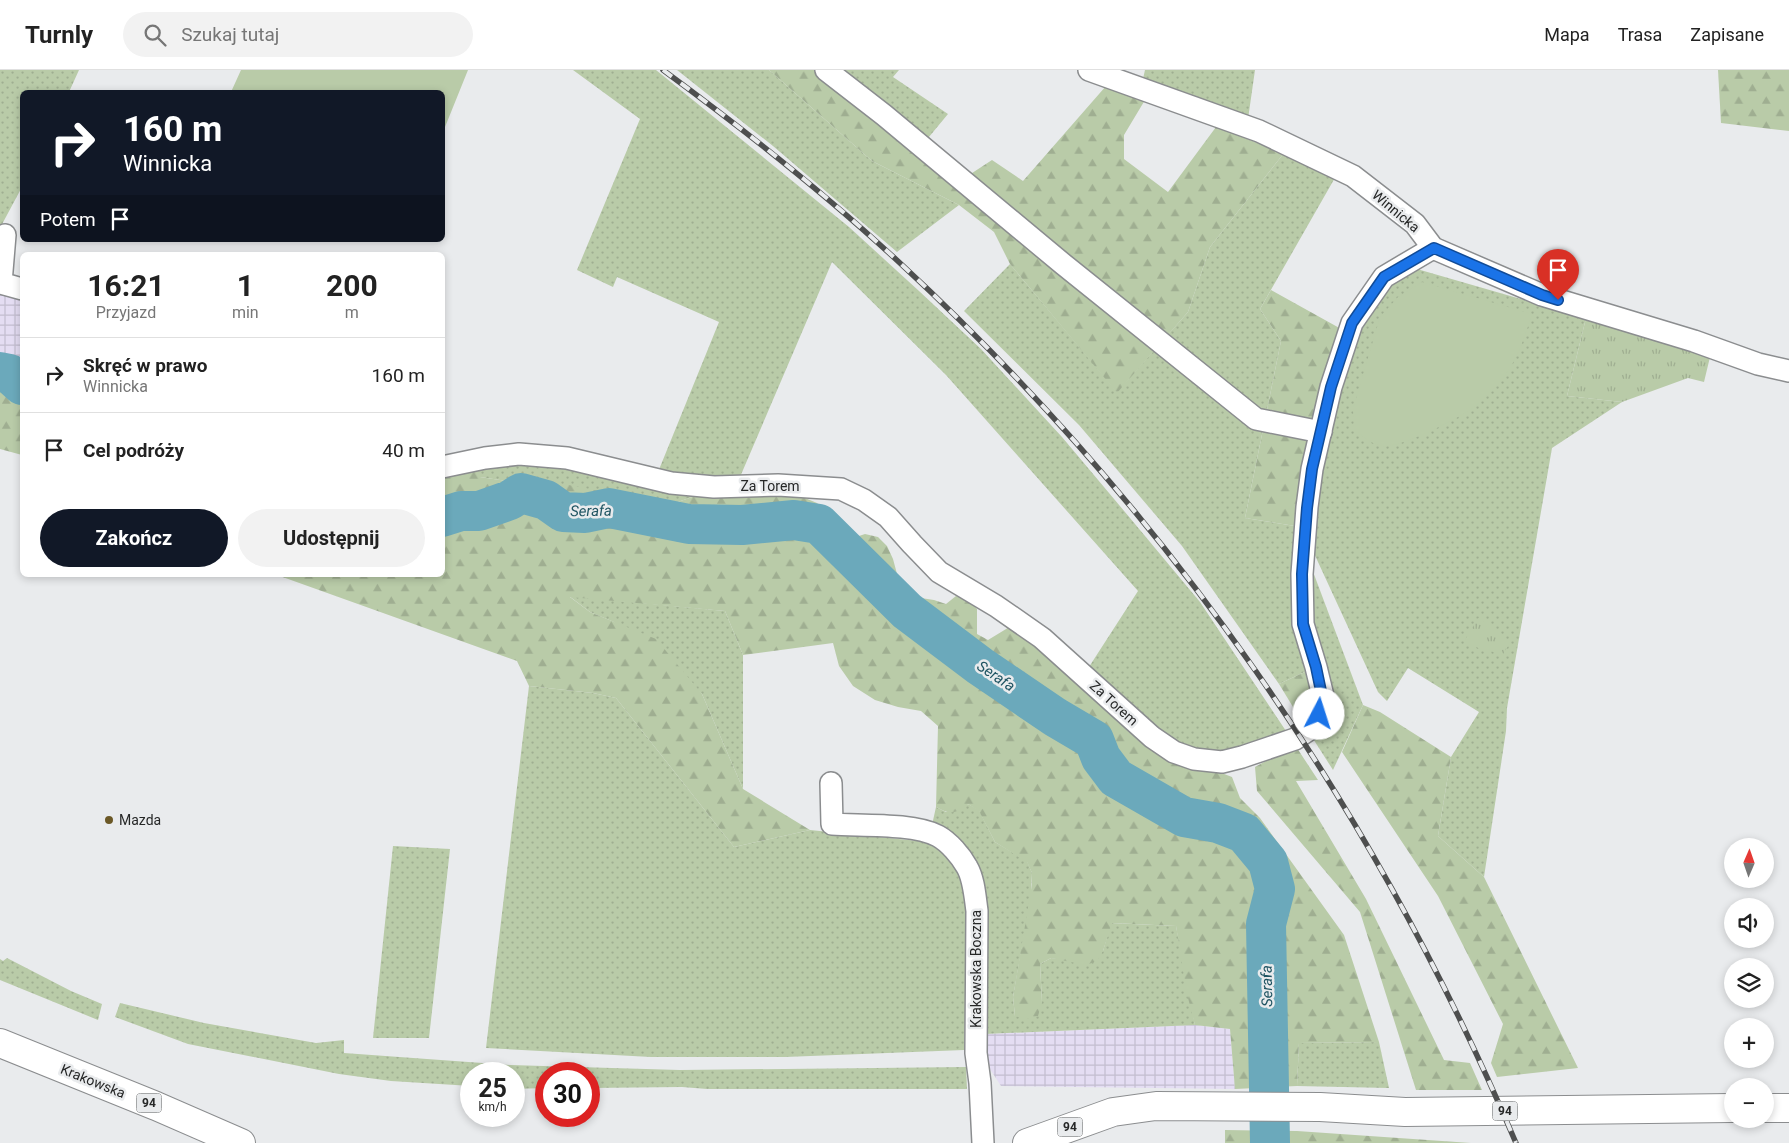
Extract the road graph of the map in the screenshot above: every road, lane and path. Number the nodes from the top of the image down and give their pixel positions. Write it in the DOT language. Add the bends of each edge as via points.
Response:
graph roads {
  1 [pos="826,70"];
  2 [pos="1088,70"];
  3 [pos="5,235"];
  4 [pos="1434,248"];
  5 [pos="20,289"];
  6 [pos="1789,371"];
  7 [pos="1321,432"];
  8 [pos="445,466"];
  9 [pos="831,782"];
  10 [pos="0,1042"];
  11 [pos="1724,1108"];
  12 [pos="1774,1108"];
  13 [pos="1789,1108"];
  14 [pos="241,1143"];
  15 [pos="983,1143"];
  16 [pos="1027,1143"];
  1 -- 7 [label="street" via="1256,419"];
  2 -- 4 [label="street, Winnicka" via="1259,131 1352,176 1415,224"];
  3 -- 5 [label="street" via="1,284"];
  4 -- 6 [label="street, Winnicka" via="1542,295"];
  4 -- 7 [label="street, Za Torem" via="1384,277 1352,323 1331,387"];
  7 -- 8 [label="street, Za Torem" via="1312,469 1302,574 1303,624 1322,696 1319,714 1310,729 1295,739 1222,762 1183,756 1152,738 1042,638 939,572 888,517 841,489 671,483 567,458 519,454"];
  9 -- 15 [label="street, Krakowska Boczna" via="832,824 924,831 939,836 968,868 977,911 976,1053"];
  10 -- 14 [label="main road, Krakowska / 94"];
  11 -- 16 [label="main road, 94" via="1405,1112 1320,1107 1156,1106 1113,1112"];
  12 -- 13 [label="main road"];
}
